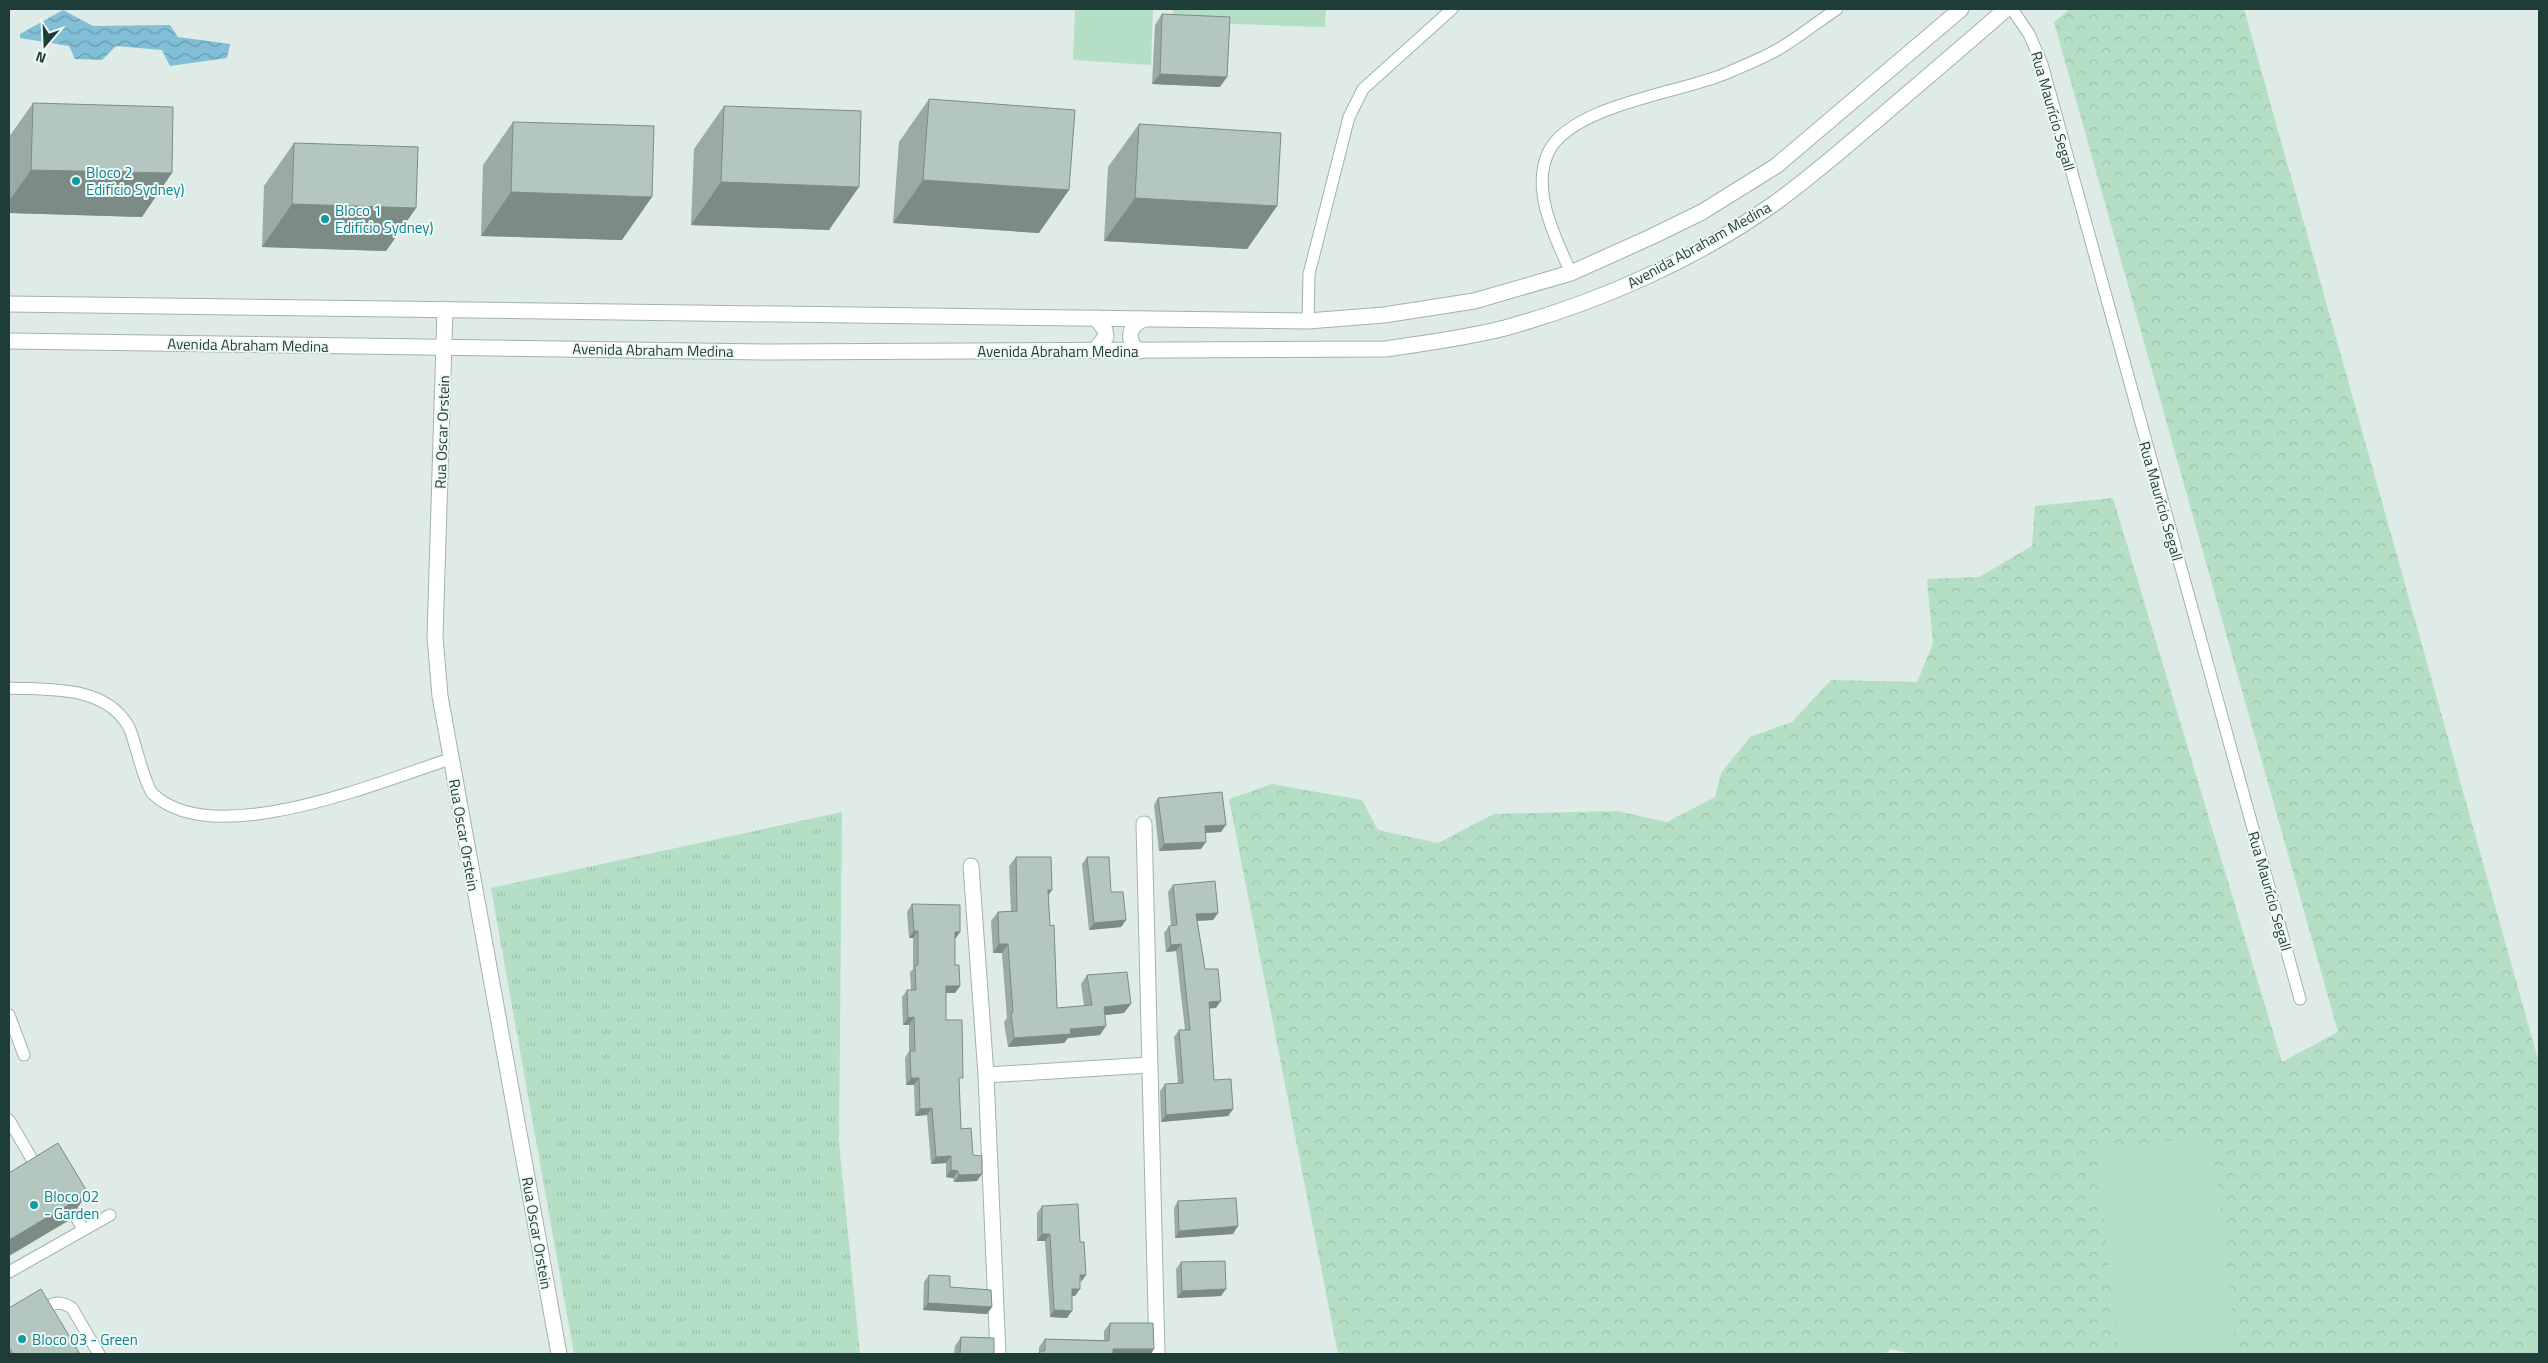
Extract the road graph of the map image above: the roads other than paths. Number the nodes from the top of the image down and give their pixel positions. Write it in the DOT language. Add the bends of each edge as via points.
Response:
graph roads {
  1 [pos="1452,9"];
  2 [pos="1837,9"];
  3 [pos="1962,9"];
  4 [pos="2006,9"];
  5 [pos="2012,9"];
  6 [pos="1571,273"];
  7 [pos="9,304"];
  8 [pos="446,309"];
  9 [pos="1096,318"];
  10 [pos="1144,318"];
  11 [pos="1308,321"];
  12 [pos="9,341"];
  13 [pos="444,347"];
  14 [pos="1094,351"];
  15 [pos="1140,351"];
  16 [pos="9,688"];
  17 [pos="450,760"];
  18 [pos="1144,824"];
  19 [pos="970,866"];
  20 [pos="2300,999"];
  21 [pos="9,1015"];
  22 [pos="24,1056"];
  23 [pos="1149,1065"];
  24 [pos="986,1075"];
  25 [pos="9,1120"];
  26 [pos="46,1164"];
  27 [pos="60,1189"];
  28 [pos="110,1215"];
  29 [pos="83,1229"];
  30 [pos="9,1272"];
  31 [pos="40,1322"];
  32 [pos="99,1354"];
  33 [pos="559,1354"];
  34 [pos="998,1354"];
  35 [pos="1157,1354"];
  1 -- 11 [label="lane" via="1363,90 1348,116 1309,274"];
  2 -- 6 [label="lane" via="1777,50 1722,75 1615,106 1566,131 1550,150 1543,169 1542,188 1546,208"];
  3 -- 6 [label="street, Avenida Abraham Medina" via="1776,166 1702,212"];
  4 -- 15 [label="street, Avenida Abraham Medina" via="1818,170 1773,204 1664,268 1618,290 1504,328 1386,349"];
  5 -- 20 [label="lane, Rua Maurício Segall" via="2029,34 2042,64"];
  6 -- 11 [label="street, Avenida Abraham Medina" via="1474,301 1384,315"];
  7 -- 8 [label="street, Avenida Abraham Medina"];
  8 -- 9 [label="street, Avenida Abraham Medina"];
  8 -- 13 [label="street, Rua Oscar Orstein"];
  9 -- 10 [label="street, Avenida Abraham Medina"];
  9 -- 14 [label="street" via="1106,337"];
  10 -- 11 [label="street, Avenida Abraham Medina"];
  10 -- 15 [label="street" via="1133,324 1130,332 1133,346"];
  12 -- 13 [label="street, Avenida Abraham Medina"];
  13 -- 14 [label="street, Avenida Abraham Medina" via="770,352"];
  13 -- 17 [label="street, Rua Oscar Orstein" via="435,638"];
  14 -- 15 [label="street, Avenida Abraham Medina"];
  16 -- 17 [label="lane" via="71,691 106,704 127,723 152,794 177,809 209,817 258,815 317,802"];
  17 -- 33 [label="street, Rua Oscar Orstein"];
  18 -- 23 [label="street"];
  19 -- 24 [label="street"];
  21 -- 22 [label="lane"];
  23 -- 24 [label="street"];
  23 -- 35 [label="street"];
  24 -- 34 [label="street"];
  25 -- 26 [label="lane" via="29,1163 41,1160"];
  27 -- 29 [label="lane"];
  28 -- 29 [label="lane"];
  29 -- 30 [label="lane"];
  31 -- 32 [label="lane" via="47,1307 56,1303 66,1304 72,1308"];
}
